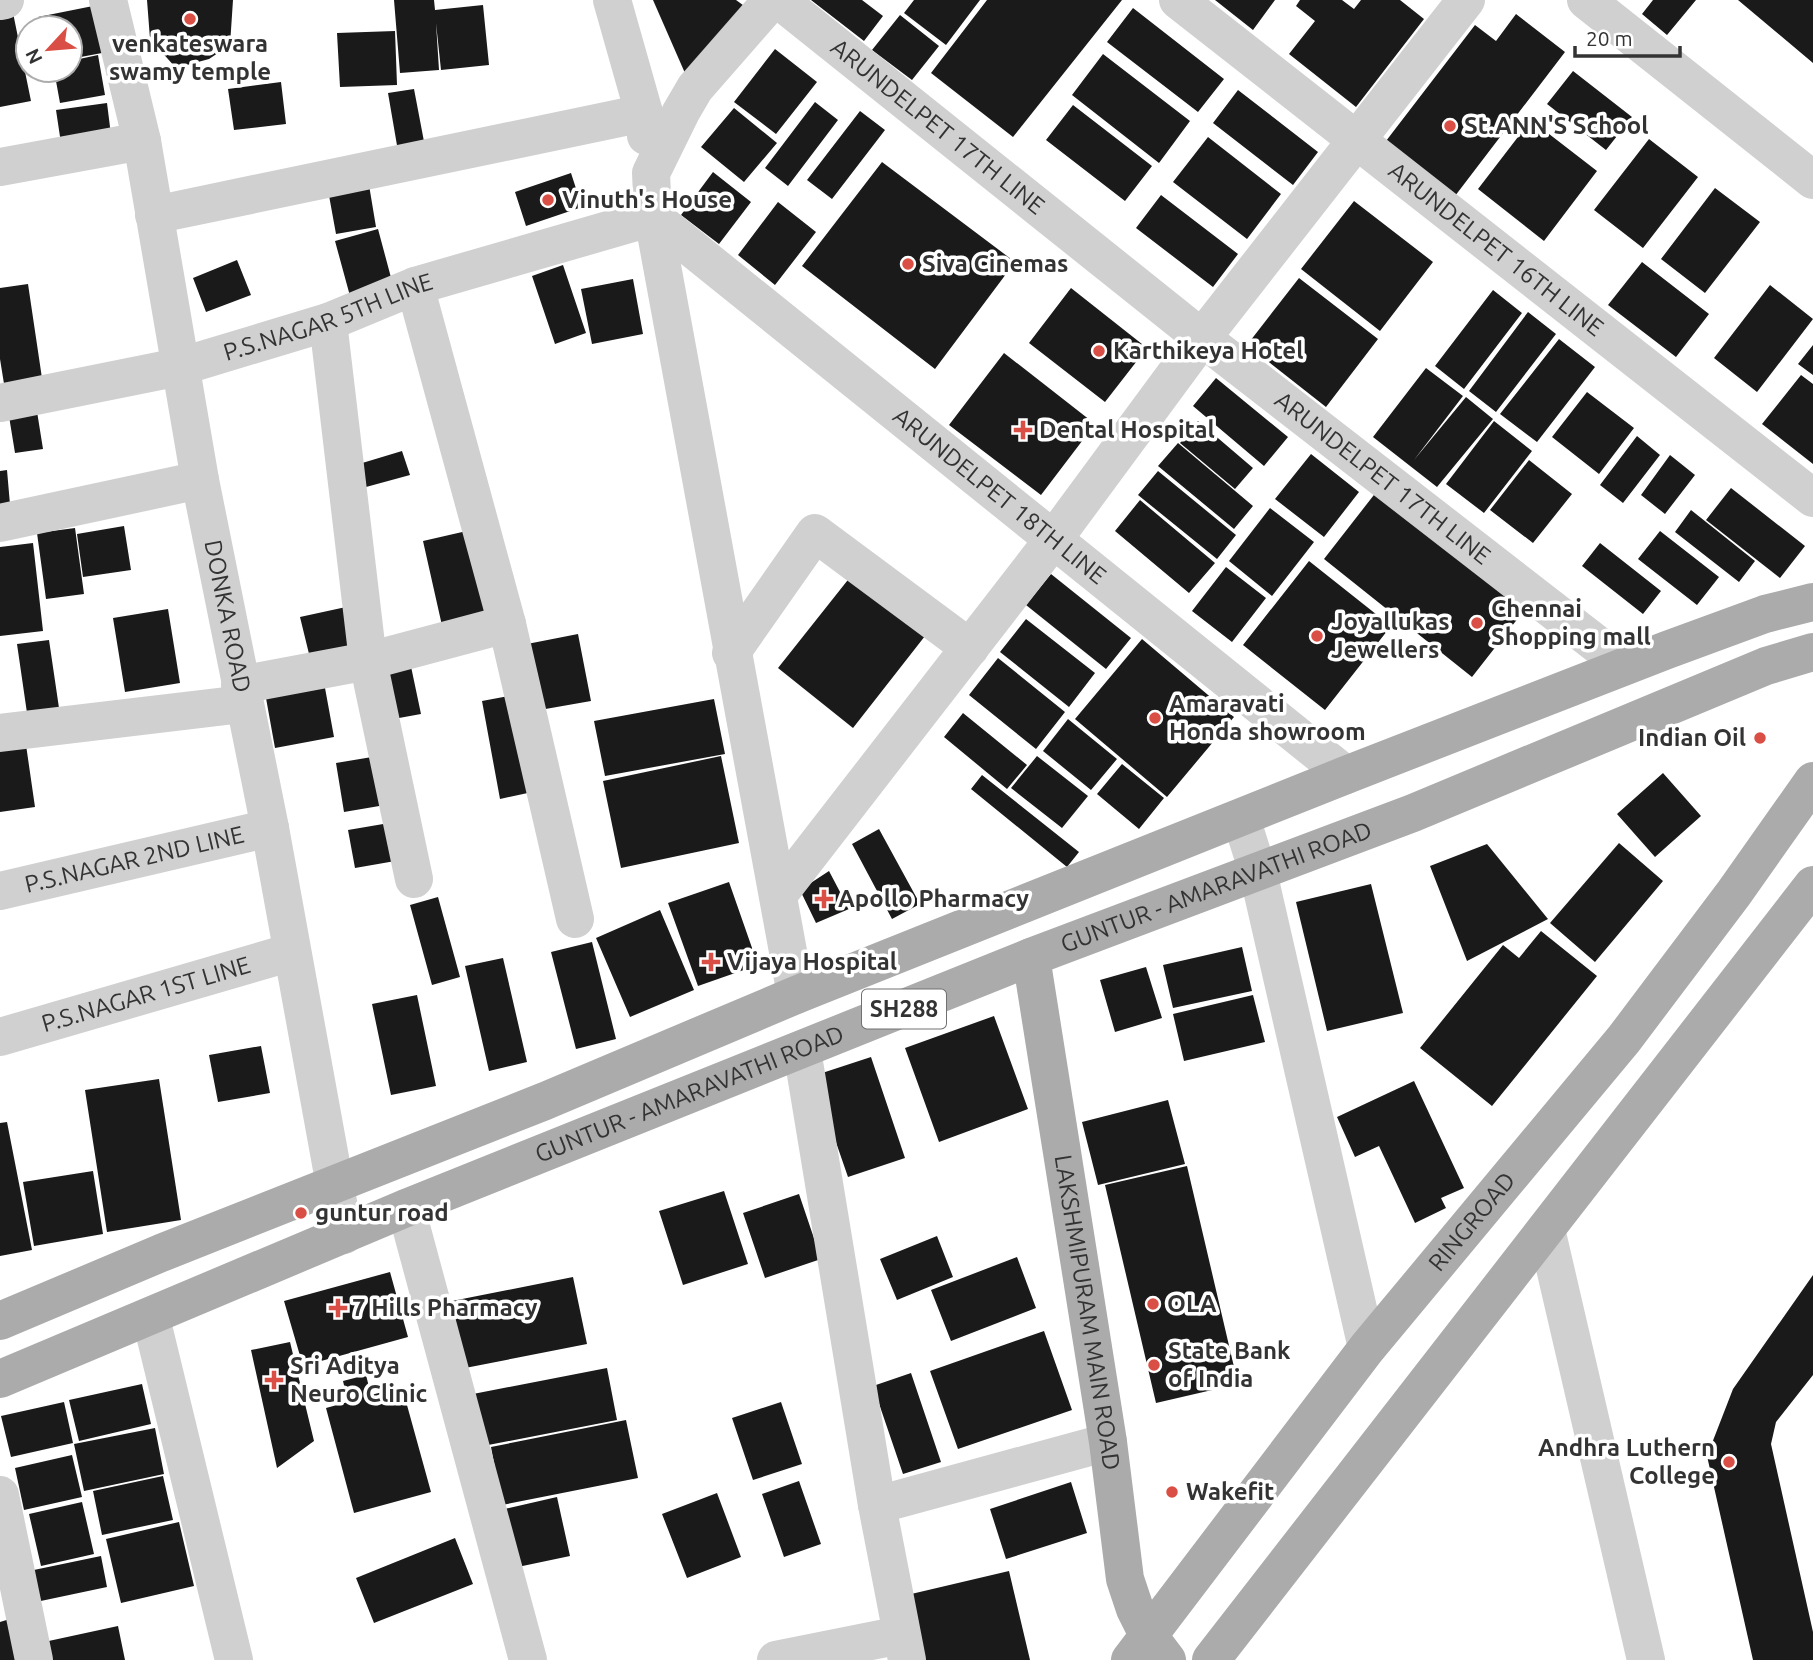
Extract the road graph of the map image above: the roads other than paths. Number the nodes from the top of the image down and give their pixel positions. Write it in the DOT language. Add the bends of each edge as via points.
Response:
graph roads {
  1 [pos="5,0"];
  2 [pos="108,0"];
  3 [pos="611,0"];
  4 [pos="772,0"];
  5 [pos="779,0"];
  6 [pos="1178,0"];
  7 [pos="1466,0"];
  8 [pos="1586,0"];
  9 [pos="0,1"];
  10 [pos="644,113"];
  11 [pos="1354,140"];
  12 [pos="142,141"];
  13 [pos="0,167"];
  14 [pos="651,173"];
  15 [pos="1813,180"];
  16 [pos="154,215"];
  17 [pos="653,217"];
  18 [pos="415,286"];
  19 [pos="328,322"];
  20 [pos="1202,338"];
  21 [pos="179,367"];
  22 [pos="0,403"];
  23 [pos="200,480"];
  24 [pos="1813,498"];
  25 [pos="0,523"];
  26 [pos="1053,540"];
  27 [pos="1813,602"];
  28 [pos="508,624"];
  29 [pos="970,648"];
  30 [pos="1813,652"];
  31 [pos="731,653"];
  32 [pos="368,661"];
  33 [pos="1625,666"];
  34 [pos="242,695"];
  35 [pos="0,733"];
  36 [pos="1346,775"];
  37 [pos="1813,781"];
  38 [pos="1241,818"];
  39 [pos="270,828"];
  40 [pos="1258,872"];
  41 [pos="414,879"];
  42 [pos="1813,885"];
  43 [pos="0,891"];
  44 [pos="778,895"];
  45 [pos="575,919"];
  46 [pos="292,952"];
  47 [pos="1031,957"];
  48 [pos="796,995"];
  49 [pos="0,1037"];
  50 [pos="802,1050"];
  51 [pos="333,1186"];
  52 [pos="406,1208"];
  53 [pos="1546,1229"];
  54 [pos="344,1235"];
  55 [pos="151,1318"];
  56 [pos="0,1321"];
  57 [pos="1367,1348"];
  58 [pos="0,1378"];
  59 [pos="1108,1442"];
  60 [pos="0,1495"];
  61 [pos="877,1505"];
  62 [pos="904,1648"];
  63 [pos="1148,1652"];
  64 [pos="34,1660"];
  65 [pos="234,1660"];
  66 [pos="528,1660"];
  67 [pos="776,1660"];
  68 [pos="1211,1660"];
  69 [pos="1646,1660"];
  1 -- 9 [label="street"];
  2 -- 12 [label="street, DONKA ROAD"];
  3 -- 10 [label="street"];
  4 -- 14 [label="street" via="695,88"];
  5 -- 20 [label="street, ARUNDELPET 17TH LINE"];
  6 -- 11 [label="street, ARUNDELPET 16TH LINE"];
  7 -- 11 [label="street"];
  8 -- 15 [label="street"];
  10 -- 14 [label="street"];
  10 -- 16 [label="street"];
  11 -- 20 [label="street"];
  11 -- 24 [label="street, ARUNDELPET 16TH LINE"];
  12 -- 13 [label="street"];
  12 -- 16 [label="street, DONKA ROAD"];
  14 -- 17 [label="street"];
  16 -- 21 [label="street, DONKA ROAD"];
  17 -- 18 [label="street, P.S.NAGAR 5TH LINE"];
  17 -- 26 [label="street, ARUNDELPET 18TH LINE"];
  17 -- 31 [label="street"];
  18 -- 19 [label="street, P.S.NAGAR 5TH LINE"];
  18 -- 28 [label="street"];
  19 -- 21 [label="street, P.S.NAGAR 5TH LINE"];
  19 -- 32 [label="street"];
  20 -- 26 [label="street"];
  20 -- 33 [label="street, ARUNDELPET 17TH LINE"];
  21 -- 22 [label="street, P.S.NAGAR 5TH LINE"];
  21 -- 23 [label="street, DONKA ROAD"];
  23 -- 25 [label="street"];
  23 -- 34 [label="street, DONKA ROAD"];
  26 -- 29 [label="street"];
  26 -- 36 [label="street, ARUNDELPET 18TH LINE"];
  27 -- 33 [label="main road, GUNTUR - AMARAVATHI ROAD / SH288" via="1765,614"];
  28 -- 32 [label="street"];
  28 -- 45 [label="street"];
  29 -- 31 [label="street" via="815,533"];
  29 -- 44 [label="street"];
  30 -- 40 [label="main road, GUNTUR - AMARAVATHI ROAD / SH288" via="1766,666 1413,813"];
  31 -- 44 [label="street"];
  32 -- 34 [label="street"];
  32 -- 41 [label="street"];
  33 -- 36 [label="main road, GUNTUR - AMARAVATHI ROAD / SH288"];
  34 -- 35 [label="street"];
  34 -- 39 [label="street, DONKA ROAD"];
  36 -- 38 [label="main road, GUNTUR - AMARAVATHI ROAD / SH288"];
  37 -- 57 [label="main road, RINGROAD" via="1624,1039"];
  38 -- 40 [label="street"];
  38 -- 48 [label="main road, GUNTUR - AMARAVATHI ROAD / SH288"];
  39 -- 43 [label="street, P.S.NAGAR 2ND LINE"];
  39 -- 46 [label="street, DONKA ROAD"];
  40 -- 47 [label="main road, GUNTUR - AMARAVATHI ROAD / SH288"];
  40 -- 57 [label="street"];
  42 -- 53 [label="main road"];
  44 -- 48 [label="street"];
  46 -- 49 [label="street, P.S.NAGAR 1ST LINE"];
  46 -- 51 [label="street, DONKA ROAD"];
  47 -- 50 [label="main road, GUNTUR - AMARAVATHI ROAD / SH288"];
  47 -- 59 [label="main road, LAKSHMIPURAM MAIN ROAD"];
  48 -- 51 [label="main road, GUNTUR - AMARAVATHI ROAD / SH288"];
  50 -- 52 [label="main road, GUNTUR - AMARAVATHI ROAD / SH288"];
  50 -- 61 [label="street"];
  51 -- 54 [label="street, DONKA ROAD"];
  51 -- 56 [label="main road, GUNTUR - AMARAVATHI ROAD / SH288"];
  52 -- 54 [label="main road, GUNTUR - AMARAVATHI ROAD / SH288"];
  52 -- 66 [label="street"];
  53 -- 68 [label="main road"];
  53 -- 69 [label="street"];
  54 -- 55 [label="main road, GUNTUR - AMARAVATHI ROAD / SH288"];
  55 -- 58 [label="main road, GUNTUR - AMARAVATHI ROAD / SH288"];
  55 -- 65 [label="street"];
  57 -- 63 [label="main road, RINGROAD"];
  59 -- 61 [label="street"];
  59 -- 63 [label="main road, LAKSHMIPURAM MAIN ROAD" via="1125,1579"];
  60 -- 64 [label="street"];
  61 -- 62 [label="street"];
  62 -- 67 [label="street"];
}
